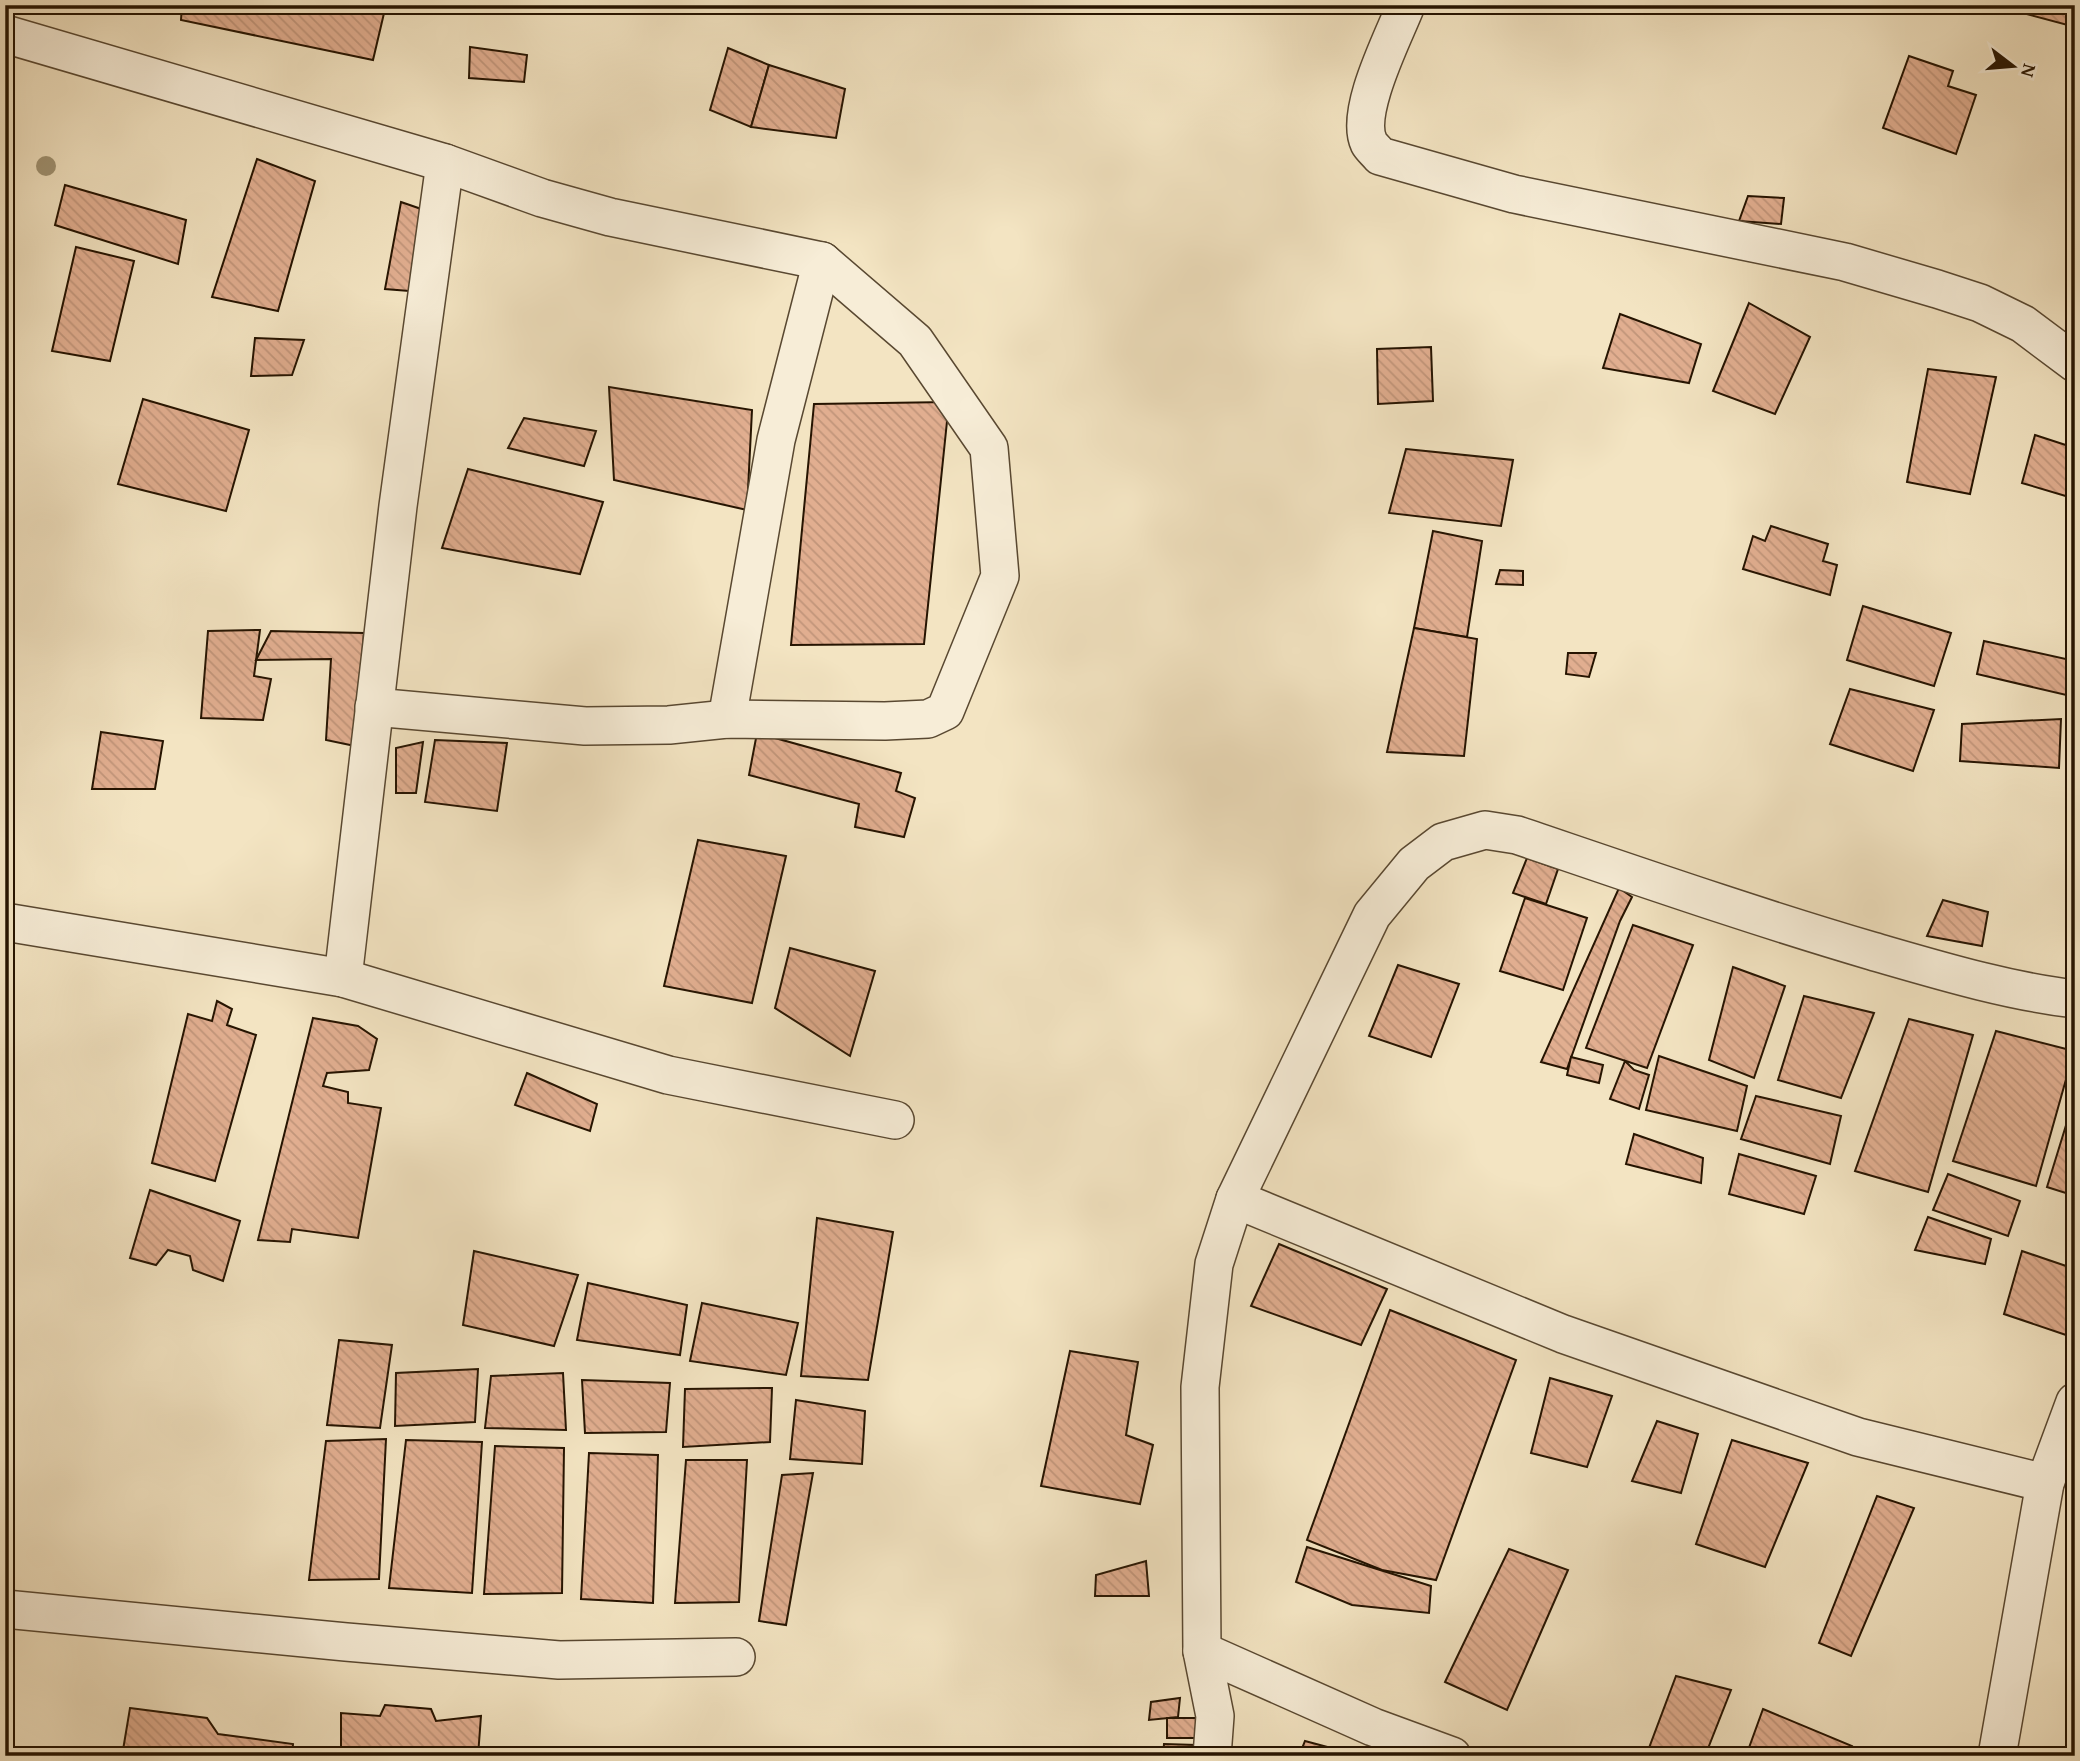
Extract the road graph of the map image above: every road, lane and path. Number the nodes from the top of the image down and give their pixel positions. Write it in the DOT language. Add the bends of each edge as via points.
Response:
graph roads {
  1 [pos="1406,5"];
  2 [pos="5,34"];
  3 [pos="445,163"];
  4 [pos="822,261"];
  5 [pos="2075,363"];
  6 [pos="374,707"];
  7 [pos="727,719"];
  8 [pos="5,922"];
  9 [pos="343,978"];
  10 [pos="2075,999"];
  11 [pos="895,1120"];
  12 [pos="1235,1199"];
  13 [pos="2075,1402"];
  14 [pos="2045,1483"];
  15 [pos="5,1609"];
  16 [pos="1202,1651"];
  17 [pos="736,1657"];
  18 [pos="1212,1756"];
  19 [pos="1452,1756"];
  20 [pos="1997,1756"];
  1 -- 5 [label="street" via="1373,86 1365,121 1369,142 1380,156 1514,194 1845,262 1937,289 2022,324"];
  2 -- 3 [label="street"];
  3 -- 4 [label="street" via="610,218"];
  3 -- 6 [label="street"];
  4 -- 7 [label="street" via="776,440"];
  4 -- 7 [label="street" via="915,341 989,448 1000,576 946,710 938,715 886,722"];
  6 -- 7 [label="street" via="585,726"];
  6 -- 9 [label="street"];
  8 -- 9 [label="street"];
  9 -- 11 [label="street" via="668,1074"];
  10 -- 12 [label="street" via="1895,957 1517,835 1485,830 1443,842 1414,864 1372,915"];
  12 -- 14 [label="street" via="1563,1334 1858,1437"];
  12 -- 16 [label="street" via="1214,1264 1200,1387"];
  13 -- 14 [label="street"];
  14 -- 20 [label="street"];
  15 -- 17 [label="street" via="559,1660"];
  16 -- 18 [label="street" via="1215,1716"];
  16 -- 19 [label="street" via="1373,1727"];
}
